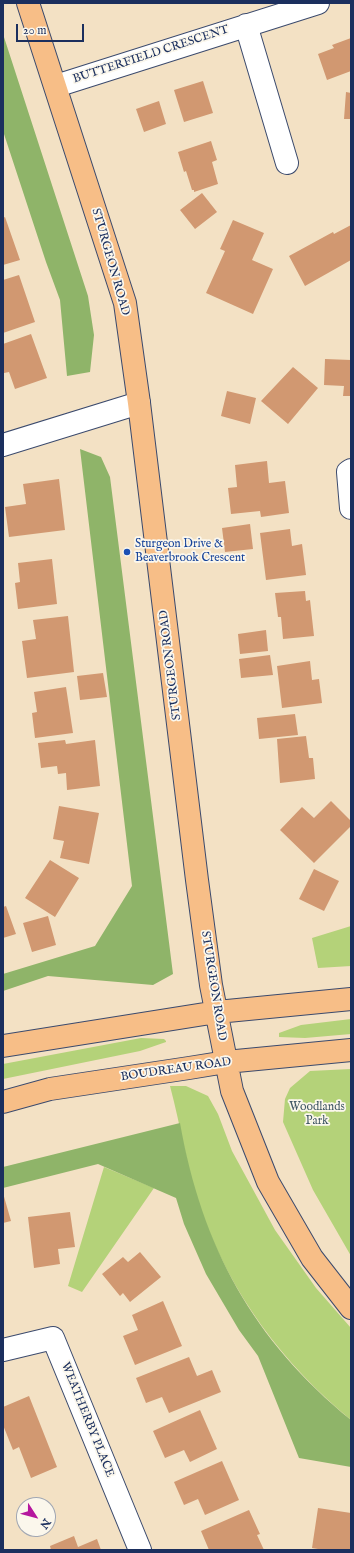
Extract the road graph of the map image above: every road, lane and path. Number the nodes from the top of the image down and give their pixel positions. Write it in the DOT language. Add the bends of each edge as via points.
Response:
graph roads {
  1 [pos="28,3"];
  2 [pos="318,3"];
  3 [pos="246,25"];
  4 [pos="56,86"];
  5 [pos="288,163"];
  6 [pos="139,403"];
  7 [pos="3,445"];
  8 [pos="351,470"];
  9 [pos="351,508"];
  10 [pos="351,999"];
  11 [pos="217,1012"];
  12 [pos="3,1046"];
  13 [pos="351,1050"];
  14 [pos="226,1062"];
  15 [pos="3,1102"];
  16 [pos="351,1308"];
  17 [pos="3,1350"];
  18 [pos="140,1550"];
  1 -- 4 [label="main road, STURGEON ROAD"];
  2 -- 3 [label="street, BUTTERFIELD CRESCENT"];
  3 -- 4 [label="street, BUTTERFIELD CRESCENT"];
  3 -- 5 [label="street"];
  4 -- 6 [label="main road, STURGEON ROAD" via="125,303"];
  6 -- 7 [label="street"];
  6 -- 11 [label="main road, STURGEON ROAD" via="197,880"];
  8 -- 9 [label="street" via="348,472"];
  10 -- 11 [label="main road"];
  11 -- 12 [label="main road"];
  11 -- 14 [label="main road, STURGEON ROAD"];
  13 -- 14 [label="main road, BOUDREAU ROAD"];
  14 -- 15 [label="main road, BOUDREAU ROAD" via="50,1089"];
  14 -- 16 [label="main road, STURGEON ROAD" via="232,1091 268,1182 312,1258"];
  17 -- 18 [label="street, WEATHERBY PLACE" via="53,1338"];
}
